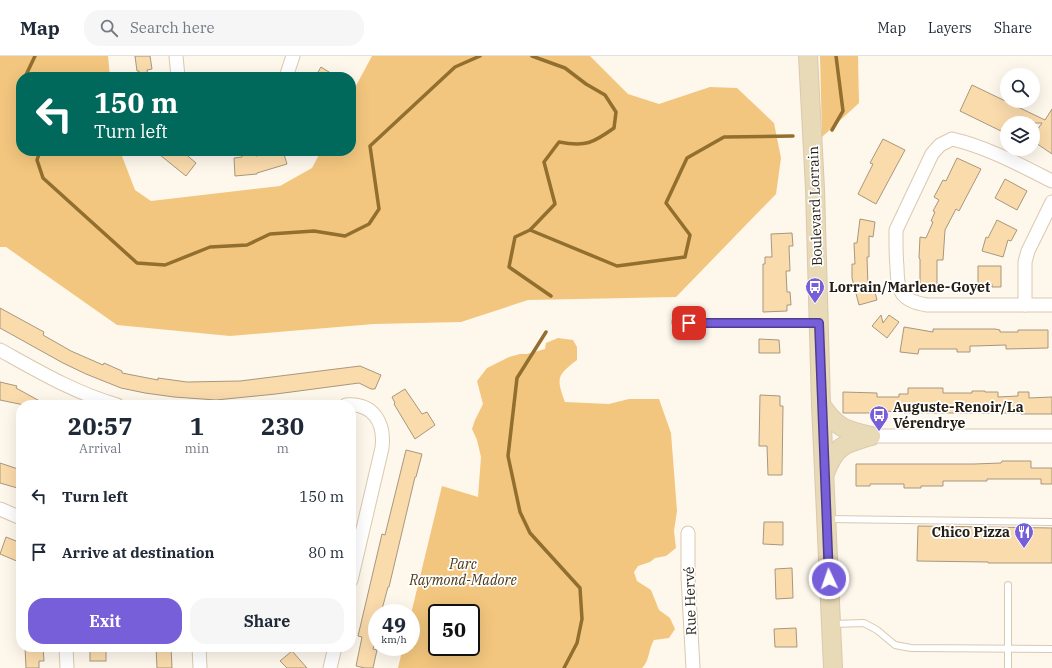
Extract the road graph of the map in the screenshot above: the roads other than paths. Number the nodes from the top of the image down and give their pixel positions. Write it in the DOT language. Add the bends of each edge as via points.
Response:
graph roads {
  1 [pos="176,56"];
  2 [pos="293,56"];
  3 [pos="808,56"];
  4 [pos="178,72"];
  5 [pos="288,72"];
  6 [pos="1052,181"];
  7 [pos="1052,202"];
  8 [pos="1025,305"];
  9 [pos="1052,305"];
  10 [pos="675,322"];
  11 [pos="819,323"];
  12 [pos="0,350"];
  13 [pos="104,400"];
  14 [pos="821,405"];
  15 [pos="356,406"];
  16 [pos="871,436"];
  17 [pos="1052,436"];
  18 [pos="824,475"];
  19 [pos="0,509"];
  20 [pos="16,516"];
  21 [pos="826,519"];
  22 [pos="1052,522"];
  23 [pos="688,533"];
  24 [pos="356,559"];
  25 [pos="1008,586"];
  26 [pos="831,624"];
  27 [pos="1008,649"];
  28 [pos="1052,649"];
  29 [pos="66,652"];
  30 [pos="199,652"];
  31 [pos="334,652"];
  32 [pos="66,668"];
  33 [pos="200,668"];
  34 [pos="330,668"];
  35 [pos="693,668"];
  36 [pos="832,668"];
  37 [pos="1008,668"];
  1 -- 4 [label="street"];
  2 -- 5 [label="street"];
  3 -- 11 [label="main road, Boulevard Lorrain"];
  6 -- 8 [label="street" via="972,143 952,139 940,145 932,154 896,230 898,288 912,302 927,305"];
  7 -- 8 [label="street" via="1025,262"];
  8 -- 9 [label="street"];
  10 -- 11 [label="lane"];
  11 -- 14 [label="main road, Boulevard Lorrain"];
  12 -- 13 [label="street" via="54,379"];
  14 -- 16 [label="main road" via="836,424 852,432"];
  14 -- 18 [label="main road, Boulevard Lorrain"];
  15 -- 24 [label="street" via="373,413 383,432 382,448"];
  16 -- 17 [label="street"];
  16 -- 18 [label="main road" via="842,447 832,458"];
  18 -- 21 [label="main road, Boulevard Lorrain"];
  19 -- 20 [label="street"];
  21 -- 22 [label="lane"];
  21 -- 26 [label="main road, Boulevard Lorrain"];
  23 -- 35 [label="street, Rue Hervé"];
  25 -- 27 [label="lane"];
  26 -- 27 [label="lane" via="864,623 896,645 911,648"];
  26 -- 36 [label="main road, Boulevard Lorrain"];
  27 -- 28 [label="lane"];
  27 -- 37 [label="lane"];
  29 -- 32 [label="street"];
  30 -- 33 [label="street"];
  31 -- 34 [label="street"];
}
